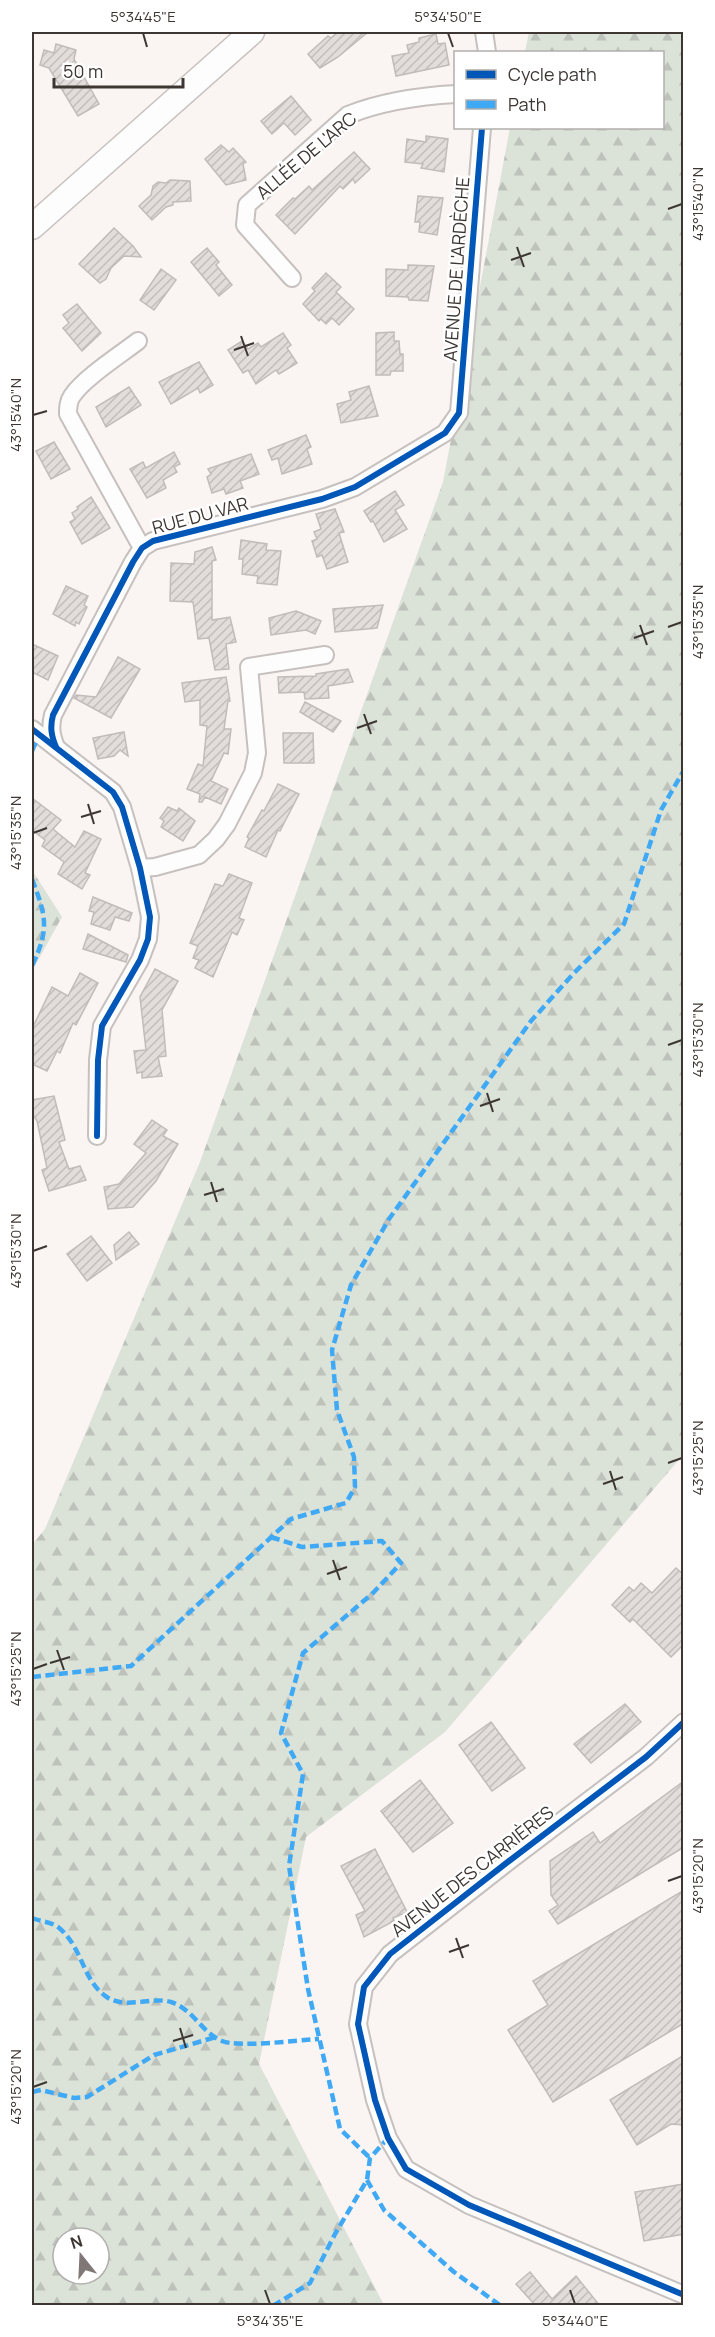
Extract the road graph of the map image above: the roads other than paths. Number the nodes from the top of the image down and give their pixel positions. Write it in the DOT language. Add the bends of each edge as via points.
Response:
graph roads {
  1 [pos="252,32"];
  2 [pos="484,32"];
  3 [pos="487,51"];
  4 [pos="454,94"];
  5 [pos="482,129"];
  6 [pos="32,227"];
  7 [pos="292,278"];
  8 [pos="138,341"];
  9 [pos="459,413"];
  10 [pos="142,548"];
  11 [pos="325,655"];
  12 [pos="53,715"];
  13 [pos="32,723"];
  14 [pos="32,729"];
  15 [pos="56,747"];
  16 [pos="140,868"];
  17 [pos="97,1136"];
  18 [pos="684,1722"];
  19 [pos="684,2295"];
  1 -- 6 [label="main road"];
  2 -- 3 [label="street"];
  4 -- 7 [label="street, ALLÉE DE L'ARC" via="417,96 348,115 248,205 245,225"];
  5 -- 9 [label="street, AVENUE DE L'ARDÈCHE"];
  8 -- 10 [label="street, RUE DU VAR" via="72,396 68,414"];
  9 -- 10 [label="street, RUE DU VAR" via="445,433 355,487 322,499 153,541"];
  10 -- 12 [label="street, RUE DU VAR"];
  11 -- 16 [label="street" via="249,667 257,753 253,773 227,824 199,855"];
  12 -- 13 [label="street"];
  12 -- 15 [label="street" via="51,735"];
  14 -- 15 [label="street"];
  15 -- 16 [label="street" via="112,792 127,818"];
  16 -- 17 [label="street" via="150,917 148,939 102,1026"];
  18 -- 19 [label="street, AVENUE DES CARRIÈRES" via="646,1757 390,1954 364,1987 358,2024 375,2100 388,2138 406,2169 469,2205"];
}
